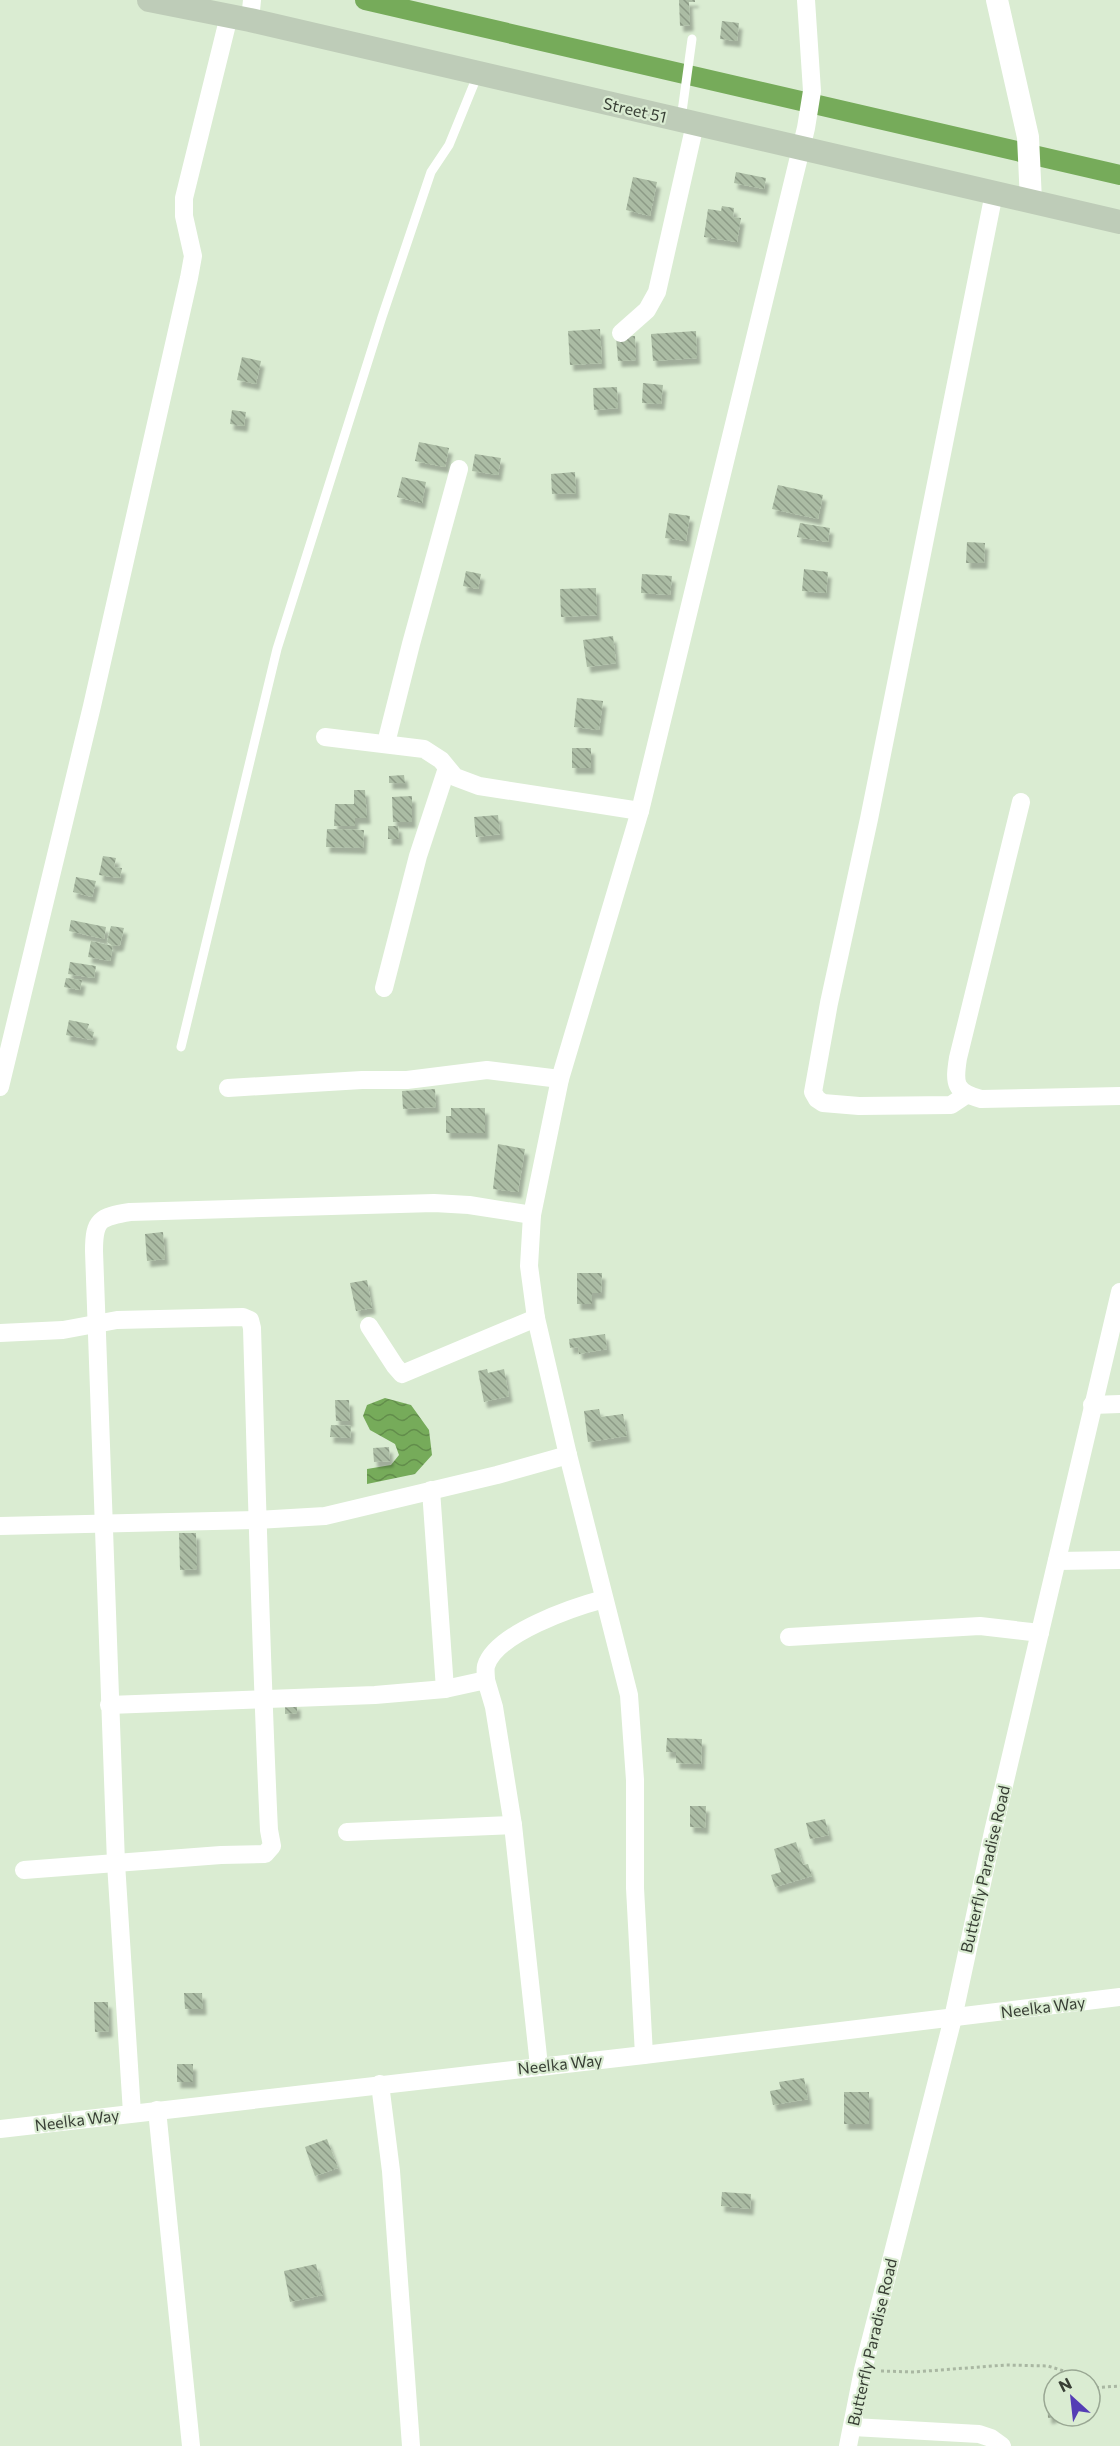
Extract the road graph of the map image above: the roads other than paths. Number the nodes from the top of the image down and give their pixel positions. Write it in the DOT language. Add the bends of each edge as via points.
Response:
graph roads {
  1 [pos="149,0"];
  2 [pos="806,0"];
  3 [pos="997,0"];
  4 [pos="198,5"];
  5 [pos="238,18"];
  6 [pos="692,39"];
  7 [pos="478,74"];
  8 [pos="688,122"];
  9 [pos="803,139"];
  10 [pos="994,193"];
  11 [pos="1031,201"];
  12 [pos="1120,222"];
  13 [pos="621,333"];
  14 [pos="459,469"];
  15 [pos="325,737"];
  16 [pos="386,743"];
  17 [pos="447,768"];
  18 [pos="1021,802"];
  19 [pos="640,811"];
  20 [pos="384,987"];
  21 [pos="182,1047"];
  22 [pos="560,1079"];
  23 [pos="0,1087"];
  24 [pos="228,1088"];
  25 [pos="966,1095"];
  26 [pos="1120,1096"];
  27 [pos="532,1215"];
  28 [pos="1120,1292"];
  29 [pos="536,1318"];
  30 [pos="98,1325"];
  31 [pos="369,1326"];
  32 [pos="0,1333"];
  33 [pos="1120,1404"];
  34 [pos="1092,1405"];
  35 [pos="568,1455"];
  36 [pos="431,1490"];
  37 [pos="257,1520"];
  38 [pos="104,1524"];
  39 [pos="0,1526"];
  40 [pos="1120,1560"];
  41 [pos="1057,1561"];
  42 [pos="604,1599"];
  43 [pos="1040,1633"];
  44 [pos="789,1637"];
  45 [pos="486,1680"];
  46 [pos="445,1689"];
  47 [pos="264,1698"];
  48 [pos="110,1705"];
  49 [pos="513,1825"];
  50 [pos="347,1832"];
  51 [pos="116,1863"];
  52 [pos="24,1870"];
  53 [pos="1120,1997"];
  54 [pos="953,2018"];
  55 [pos="644,2055"];
  56 [pos="540,2066"];
  57 [pos="380,2084"];
  58 [pos="157,2110"];
  59 [pos="132,2113"];
  60 [pos="0,2129"];
  61 [pos="852,2427"];
  62 [pos="191,2446"];
  63 [pos="411,2446"];
  64 [pos="848,2446"];
  65 [pos="1002,2446"];
  1 -- 4 [label="main road, Street 51"];
  2 -- 9 [label="street" via="812,91"];
  3 -- 11 [label="street" via="1028,137"];
  4 -- 5 [label="main road, Street 51"];
  5 -- 7 [label="main road, Street 51"];
  5 -- 23 [label="street" via="215,66 183,207 193,256 189,278"];
  6 -- 8 [label="lane" via="685,90"];
  7 -- 8 [label="main road, Street 51"];
  7 -- 21 [label="lane" via="449,145 431,172 277,649"];
  8 -- 9 [label="main road, Street 51"];
  8 -- 13 [label="street" via="657,292 647,310"];
  9 -- 10 [label="main road, Street 51"];
  9 -- 19 [label="street"];
  10 -- 11 [label="main road, Street 51"];
  10 -- 25 [label="street" via="813,1092 823,1103 859,1106 951,1105"];
  11 -- 12 [label="main road, Street 51"];
  14 -- 16 [label="street"];
  15 -- 16 [label="street"];
  16 -- 17 [label="street" via="424,749"];
  17 -- 19 [label="street" via="463,781 479,786"];
  17 -- 20 [label="street" via="418,856"];
  18 -- 25 [label="street" via="958,1058 955,1076 958,1088"];
  19 -- 22 [label="street"];
  22 -- 24 [label="street" via="487,1070 407,1080"];
  22 -- 27 [label="street"];
  25 -- 26 [label="street" via="981,1099"];
  27 -- 29 [label="street" via="529,1266"];
  27 -- 30 [label="street" via="469,1205 405,1203 109,1215 101,1219 94,1236"];
  28 -- 34 [label="street, Butterfly Paradise Road"];
  29 -- 31 [label="street" via="402,1374"];
  29 -- 35 [label="street"];
  30 -- 32 [label="street"];
  30 -- 37 [label="street" via="137,1319 250,1320"];
  30 -- 38 [label="street"];
  33 -- 34 [label="street"];
  34 -- 41 [label="street, Butterfly Paradise Road"];
  35 -- 36 [label="street"];
  35 -- 42 [label="street"];
  36 -- 37 [label="street" via="325,1516"];
  36 -- 46 [label="street"];
  37 -- 38 [label="street"];
  37 -- 47 [label="street"];
  38 -- 39 [label="street"];
  38 -- 48 [label="street"];
  40 -- 41 [label="street"];
  41 -- 43 [label="street, Butterfly Paradise Road"];
  42 -- 45 [label="street" via="520,1632 491,1656 485,1668"];
  42 -- 55 [label="street" via="629,1695"];
  43 -- 44 [label="street" via="980,1626"];
  43 -- 54 [label="street, Butterfly Paradise Road"];
  45 -- 46 [label="street"];
  45 -- 49 [label="street"];
  46 -- 47 [label="street"];
  47 -- 48 [label="street"];
  47 -- 51 [label="street" via="272,1846 267,1852"];
  48 -- 51 [label="street"];
  49 -- 50 [label="street"];
  49 -- 56 [label="street"];
  51 -- 52 [label="street"];
  51 -- 59 [label="street"];
  53 -- 54 [label="street, Neelka Way"];
  54 -- 55 [label="street, Neelka Way"];
  54 -- 61 [label="street, Butterfly Paradise Road"];
  55 -- 56 [label="street, Neelka Way"];
  56 -- 57 [label="street, Neelka Way"];
  57 -- 58 [label="street, Neelka Way"];
  57 -- 63 [label="street" via="391,2171"];
  58 -- 59 [label="street, Neelka Way"];
  58 -- 62 [label="street"];
  59 -- 60 [label="street, Neelka Way"];
  61 -- 64 [label="street, Butterfly Paradise Road"];
  61 -- 65 [label="street" via="979,2434"];
}
